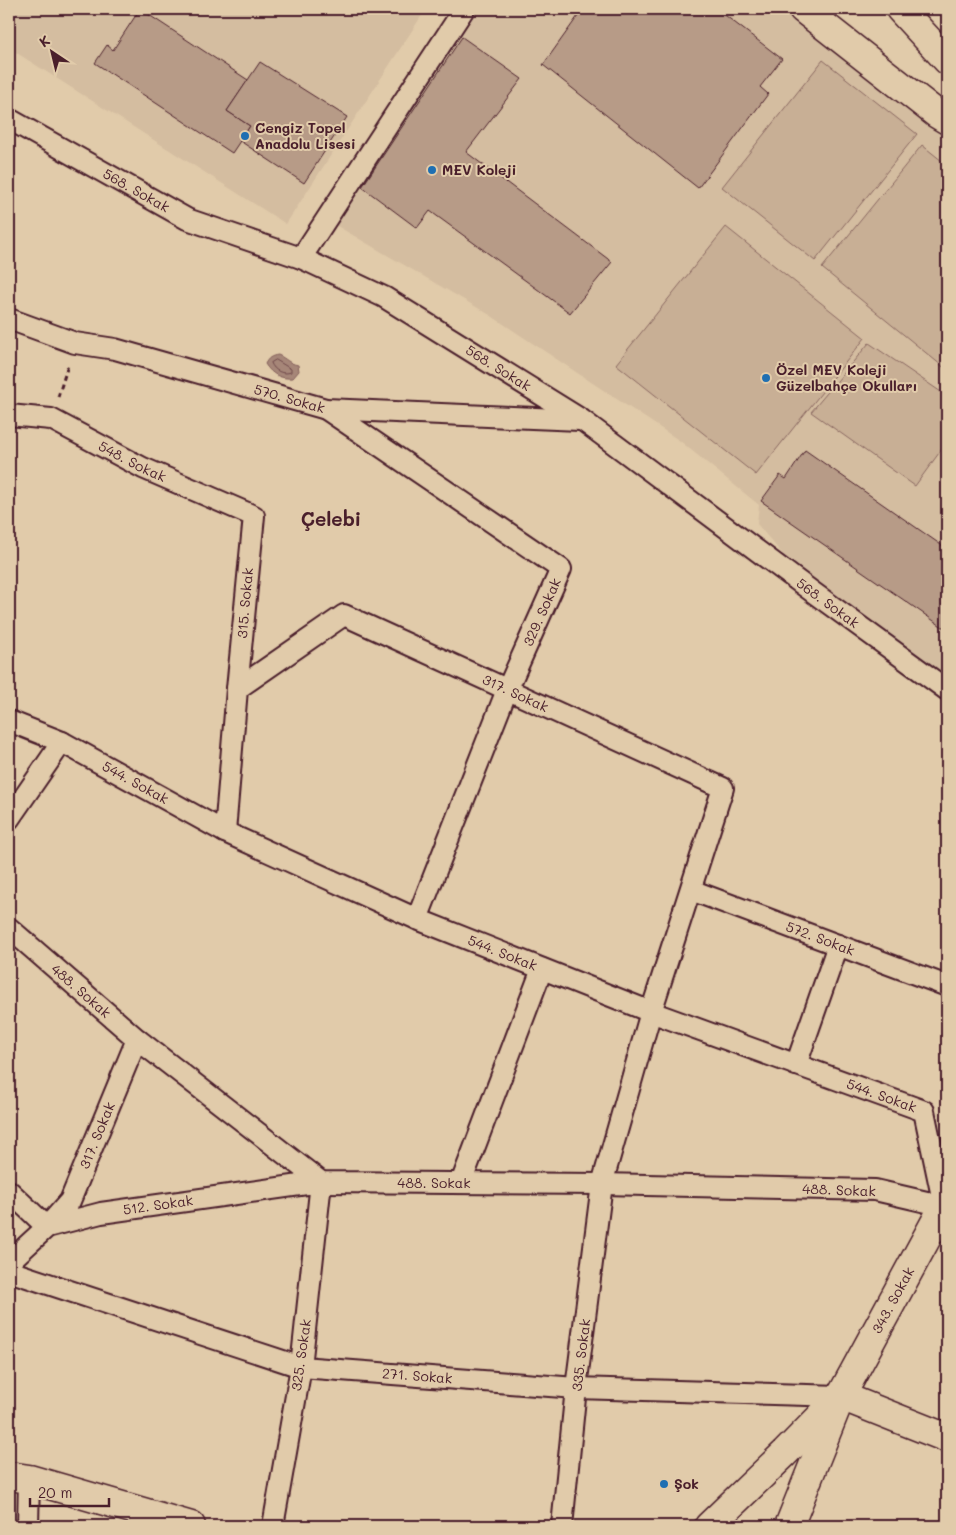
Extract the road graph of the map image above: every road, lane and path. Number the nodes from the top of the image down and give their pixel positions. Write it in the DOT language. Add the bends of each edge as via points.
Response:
graph roads {
  1 [pos="464,9"];
  2 [pos="803,9"];
  3 [pos="900,9"];
  4 [pos="947,60"];
  5 [pos="9,118"];
  6 [pos="947,120"];
  7 [pos="301,258"];
  8 [pos="9,320"];
  9 [pos="75,343"];
  10 [pos="326,409"];
  11 [pos="9,415"];
  12 [pos="52,419"];
  13 [pos="582,420"];
  14 [pos="254,516"];
  15 [pos="237,689"];
  16 [pos="507,690"];
  17 [pos="947,690"];
  18 [pos="9,721"];
  19 [pos="62,742"];
  20 [pos="9,819"];
  21 [pos="225,832"];
  22 [pos="691,890"];
  23 [pos="417,919"];
  24 [pos="9,928"];
  25 [pos="838,945"];
  26 [pos="542,969"];
  27 [pos="947,986"];
  28 [pos="651,1012"];
  29 [pos="137,1039"];
  30 [pos="796,1065"];
  31 [pos="322,1182"];
  32 [pos="461,1183"];
  33 [pos="602,1184"];
  34 [pos="9,1191"];
  35 [pos="944,1215"];
  36 [pos="46,1227"];
  37 [pos="9,1262"];
  38 [pos="9,1271"];
  39 [pos="300,1367"];
  40 [pos="576,1388"];
  41 [pos="840,1396"];
  42 [pos="947,1438"];
  43 [pos="19,1478"];
  44 [pos="28,1526"];
  45 [pos="190,1526"];
  46 [pos="273,1526"];
  47 [pos="562,1526"];
  48 [pos="709,1526"];
  49 [pos="714,1526"];
  50 [pos="740,1526"];
  51 [pos="789,1526"];
  1 -- 7 [label="street"];
  2 -- 6 [label="main road"];
  3 -- 4 [label="main road"];
  5 -- 7 [label="street, 568. Sokak" via="187,219"];
  7 -- 13 [label="street, 568. Sokak" via="384,297"];
  8 -- 9 [label="street, 570. Sokak"];
  9 -- 10 [label="street, 570. Sokak" via="115,349"];
  9 -- 12 [label="path"];
  10 -- 13 [label="street, 570. Sokak"];
  10 -- 16 [label="street, 329. Sokak" via="561,569"];
  11 -- 12 [label="street, 548. Sokak"];
  12 -- 14 [label="street, 548. Sokak" via="143,468"];
  13 -- 17 [label="street, 568. Sokak"];
  14 -- 15 [label="street, 315. Sokak"];
  15 -- 16 [label="street, 317. Sokak" via="344,615"];
  15 -- 21 [label="street"];
  16 -- 22 [label="street, 317. Sokak" via="723,788"];
  16 -- 23 [label="street, 329. Sokak"];
  18 -- 19 [label="street, 544. Sokak"];
  19 -- 20 [label="street"];
  19 -- 21 [label="street, 544. Sokak"];
  21 -- 23 [label="street, 544. Sokak"];
  22 -- 25 [label="street, 572. Sokak"];
  22 -- 28 [label="street, 317. Sokak"];
  23 -- 26 [label="street, 544. Sokak"];
  24 -- 29 [label="street, 488. Sokak"];
  25 -- 27 [label="street, 572. Sokak"];
  25 -- 30 [label="street"];
  26 -- 28 [label="street, 544. Sokak"];
  26 -- 32 [label="street"];
  28 -- 30 [label="street, 544. Sokak"];
  28 -- 33 [label="street, 335. Sokak"];
  29 -- 31 [label="street, 488. Sokak"];
  29 -- 36 [label="street, 317. Sokak" via="70,1201"];
  30 -- 35 [label="street, 544. Sokak" via="924,1111"];
  31 -- 32 [label="street, 488. Sokak"];
  31 -- 36 [label="street, 512. Sokak" via="101,1214"];
  31 -- 39 [label="street, 325. Sokak"];
  32 -- 33 [label="street, 488. Sokak"];
  33 -- 35 [label="street, 488. Sokak" via="875,1190"];
  33 -- 40 [label="street, 335. Sokak"];
  34 -- 36 [label="street"];
  35 -- 41 [label="main road, 343. Sokak"];
  36 -- 37 [label="street"];
  38 -- 39 [label="street, 271. Sokak"];
  39 -- 40 [label="street, 271. Sokak"];
  39 -- 46 [label="street, 325. Sokak"];
  40 -- 41 [label="street, 271. Sokak"];
  40 -- 47 [label="street, 335. Sokak"];
  41 -- 42 [label="main road"];
  41 -- 48 [label="main road"];
  41 -- 51 [label="main road"];
  43 -- 44 [label="street"];
  43 -- 45 [label="main road"];
  49 -- 50 [label="main road"];
}
